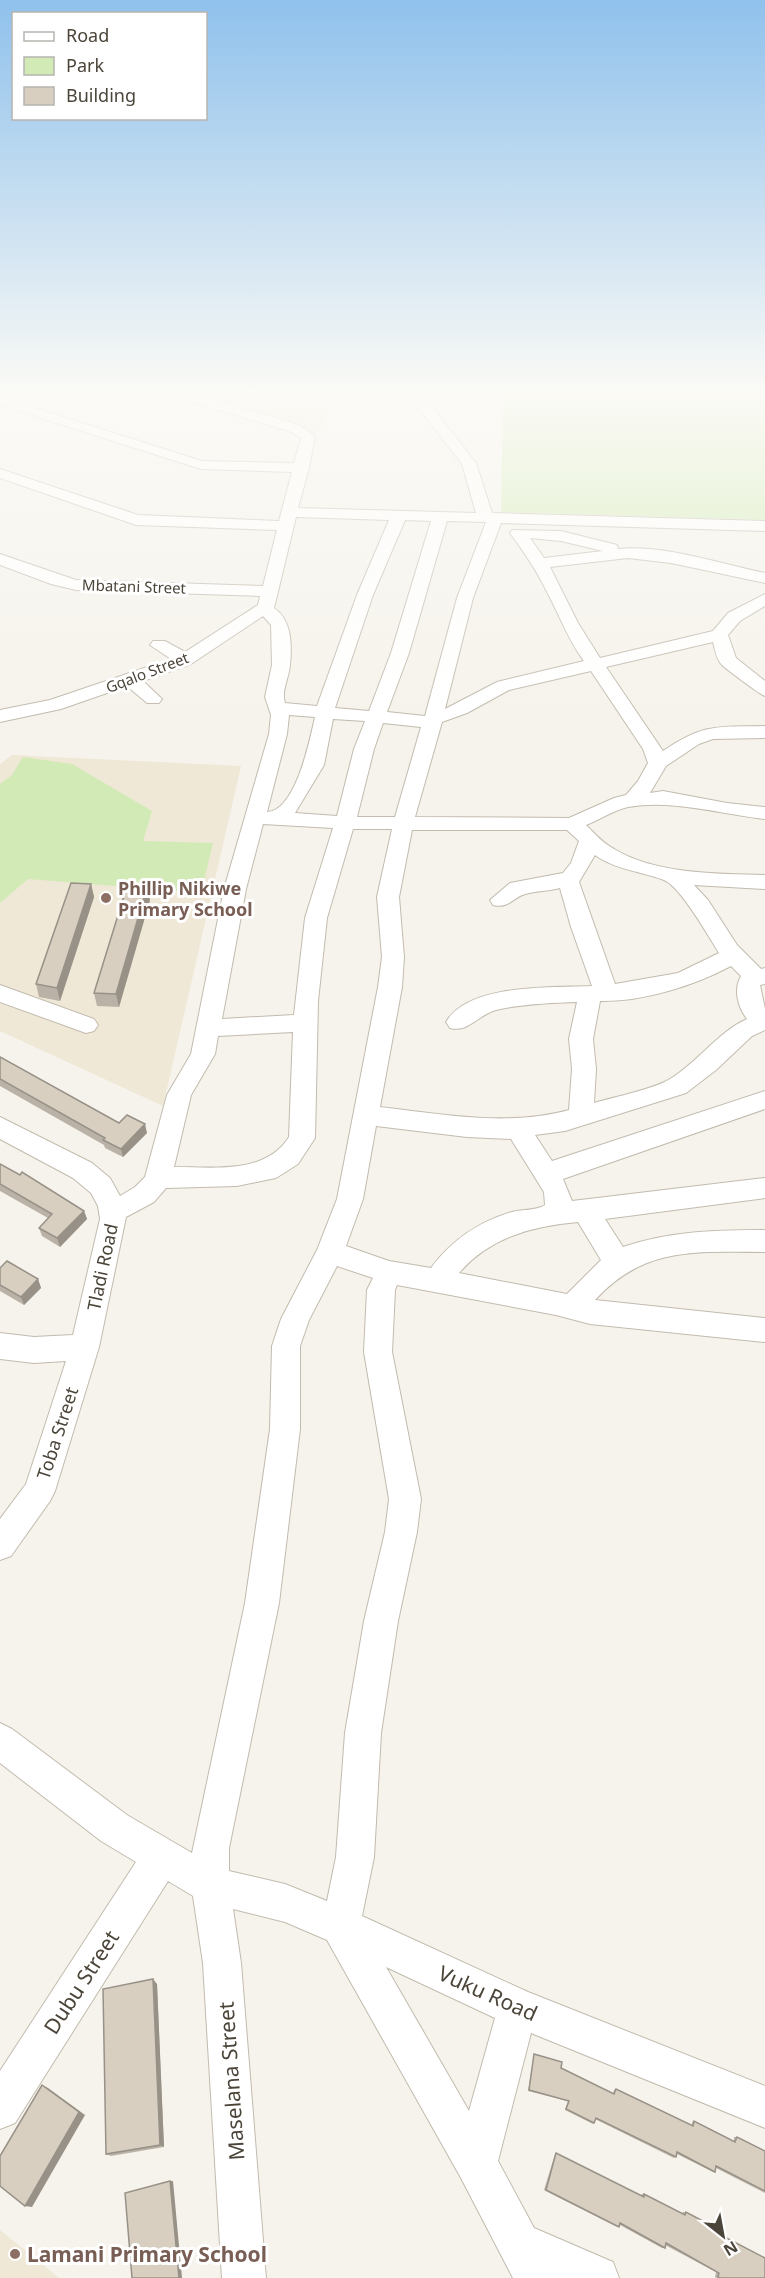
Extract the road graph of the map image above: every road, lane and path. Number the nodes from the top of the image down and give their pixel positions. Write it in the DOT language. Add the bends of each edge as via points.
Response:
graph roads {
  1 [pos="79,500"];
  2 [pos="293,500"];
  3 [pos="483,500"];
  4 [pos="399,514"];
  5 [pos="440,515"];
  6 [pos="288,519"];
  7 [pos="491,520"];
  8 [pos="765,526"];
  9 [pos="518,533"];
  10 [pos="628,553"];
  11 [pos="0,559"];
  12 [pos="540,563"];
  13 [pos="23,568"];
  14 [pos="0,578"];
  15 [pos="765,578"];
  16 [pos="765,599"];
  17 [pos="268,600"];
  18 [pos="719,635"];
  19 [pos="159,645"];
  20 [pos="185,660"];
  21 [pos="596,663"];
  22 [pos="131,680"];
  23 [pos="765,691"];
  24 [pos="153,699"];
  25 [pos="278,708"];
  26 [pos="324,712"];
  27 [pos="0,716"];
  28 [pos="375,718"];
  29 [pos="433,719"];
  30 [pos="765,732"];
  31 [pos="658,763"];
  32 [pos="633,800"];
  33 [pos="765,813"];
  34 [pos="265,818"];
  35 [pos="345,823"];
  36 [pos="403,824"];
  37 [pos="572,824"];
  38 [pos="590,839"];
  39 [pos="672,874"];
  40 [pos="567,880"];
  41 [pos="765,882"];
  42 [pos="501,900"];
  43 [pos="734,955"];
  44 [pos="760,976"];
  45 [pos="0,993"];
  46 [pos="598,995"];
  47 [pos="763,1021"];
  48 [pos="458,1022"];
  49 [pos="305,1023"];
  50 [pos="86,1025"];
  51 [pos="208,1029"];
  52 [pos="765,1100"];
  53 [pos="365,1115"];
  54 [pos="580,1116"];
  55 [pos="0,1127"];
  56 [pos="518,1129"];
  57 [pos="545,1176"];
  58 [pos="158,1178"];
  59 [pos="765,1188"];
  60 [pos="113,1211"];
  61 [pos="586,1212"];
  62 [pos="555,1213"];
  63 [pos="765,1241"];
  64 [pos="330,1252"];
  65 [pos="618,1263"];
  66 [pos="389,1272"];
  67 [pos="437,1281"];
  68 [pos="572,1308"];
  69 [pos="765,1330"];
  70 [pos="0,1346"];
  71 [pos="85,1347"];
  72 [pos="0,1545"];
  73 [pos="0,1741"];
  74 [pos="162,1856"];
  75 [pos="210,1884"];
  76 [pos="341,1926"];
  77 [pos="518,2008"];
  78 [pos="765,2107"];
  79 [pos="0,2108"];
  80 [pos="476,2163"];
  81 [pos="529,2261"];
  82 [pos="244,2278"];
  83 [pos="597,2278"];
  1 -- 6 [label="street" via="136,520"];
  2 -- 6 [label="street"];
  3 -- 7 [label="street"];
  4 -- 5 [label="street"];
  4 -- 6 [label="street"];
  4 -- 26 [label="street"];
  5 -- 7 [label="street"];
  5 -- 28 [label="street" via="400,653"];
  6 -- 17 [label="street"];
  7 -- 8 [label="street"];
  7 -- 9 [label="street"];
  7 -- 29 [label="street, Maselana Street" via="457,621"];
  9 -- 10 [label="street" via="561,537"];
  9 -- 12 [label="street"];
  10 -- 12 [label="street"];
  10 -- 15 [label="street"];
  11 -- 13 [label="street, Mbatani Street"];
  12 -- 21 [label="street" via="568,623"];
  13 -- 14 [label="street"];
  13 -- 17 [label="street, Mbatani Street" via="76,585"];
  16 -- 18 [label="street" via="734,617"];
  17 -- 20 [label="street, Gqalo Street"];
  17 -- 25 [label="street" via="280,625 281,665 274,697"];
  18 -- 21 [label="street"];
  18 -- 23 [label="street" via="728,662"];
  19 -- 20 [label="street"];
  20 -- 22 [label="street, Gqalo Street"];
  21 -- 29 [label="street" via="488,691 456,711"];
  21 -- 31 [label="street" via="653,749"];
  22 -- 24 [label="street"];
  22 -- 27 [label="street, Gqalo Street" via="54,705"];
  25 -- 26 [label="street"];
  25 -- 34 [label="street" via="278,734"];
  26 -- 28 [label="street"];
  26 -- 34 [label="street" via="314,765 307,780 291,808"];
  28 -- 29 [label="street"];
  28 -- 35 [label="street"];
  29 -- 36 [label="street, Maselana Street"];
  30 -- 31 [label="street" via="702,735"];
  31 -- 32 [label="street"];
  32 -- 33 [label="street" via="669,797"];
  32 -- 37 [label="street"];
  34 -- 35 [label="street"];
  34 -- 51 [label="street" via="235,889"];
  35 -- 36 [label="street"];
  35 -- 49 [label="street" via="316,918"];
  36 -- 37 [label="street"];
  36 -- 53 [label="street, Maselana Street" via="388,897 393,957 390,987"];
  37 -- 38 [label="street"];
  38 -- 39 [label="street" via="617,858"];
  38 -- 40 [label="street" via="578,870"];
  39 -- 41 [label="street"];
  39 -- 43 [label="street" via="700,905"];
  40 -- 42 [label="street" via="518,888"];
  40 -- 46 [label="street"];
  43 -- 44 [label="street"];
  43 -- 46 [label="street" via="683,979"];
  44 -- 47 [label="street" via="749,981 749,999"];
  45 -- 50 [label="street"];
  46 -- 48 [label="street" via="545,995 484,1004"];
  46 -- 54 [label="street" via="581,1039 584,1069"];
  47 -- 54 [label="street" via="744,1030 677,1087"];
  49 -- 51 [label="street"];
  49 -- 58 [label="street" via="303,1132 292,1156 277,1168 263,1172"];
  51 -- 58 [label="street" via="201,1059 179,1095"];
  52 -- 57 [label="street" via="573,1163"];
  53 -- 56 [label="street"];
  53 -- 64 [label="street, Maselana Street" via="350,1199"];
  54 -- 56 [label="street"];
  55 -- 60 [label="street, Tladi Road" via="93,1176 107,1193"];
  56 -- 57 [label="street"];
  57 -- 62 [label="street" via="559,1199"];
  58 -- 60 [label="street" via="142,1199"];
  59 -- 61 [label="street"];
  60 -- 71 [label="street, Tladi Road"];
  61 -- 62 [label="street"];
  61 -- 65 [label="street"];
  62 -- 67 [label="street" via="512,1223 484,1235 465,1248"];
  63 -- 65 [label="street" via="650,1250"];
  64 -- 66 [label="street"];
  64 -- 75 [label="street, Maselana Street" via="295,1319 286,1346 286,1418 271,1542 260,1614 211,1848"];
  65 -- 68 [label="street"];
  66 -- 67 [label="street"];
  66 -- 76 [label="street" via="381,1290 378,1352 405,1499 365,1722 355,1857"];
  67 -- 68 [label="street"];
  68 -- 69 [label="street" via="668,1322"];
  70 -- 71 [label="street" via="34,1350"];
  71 -- 72 [label="street, Toba Street" via="39,1491"];
  73 -- 74 [label="street" via="114,1828"];
  74 -- 75 [label="street"];
  74 -- 79 [label="street, Dubu Street"];
  75 -- 76 [label="street, Vuku Road" via="285,1903"];
  75 -- 82 [label="street, Maselana Street" via="222,1964"];
  76 -- 77 [label="street, Vuku Road"];
  76 -- 80 [label="street"];
  77 -- 78 [label="street, Vuku Road"];
  77 -- 80 [label="street"];
  80 -- 81 [label="street"];
  81 -- 83 [label="street"];
}
